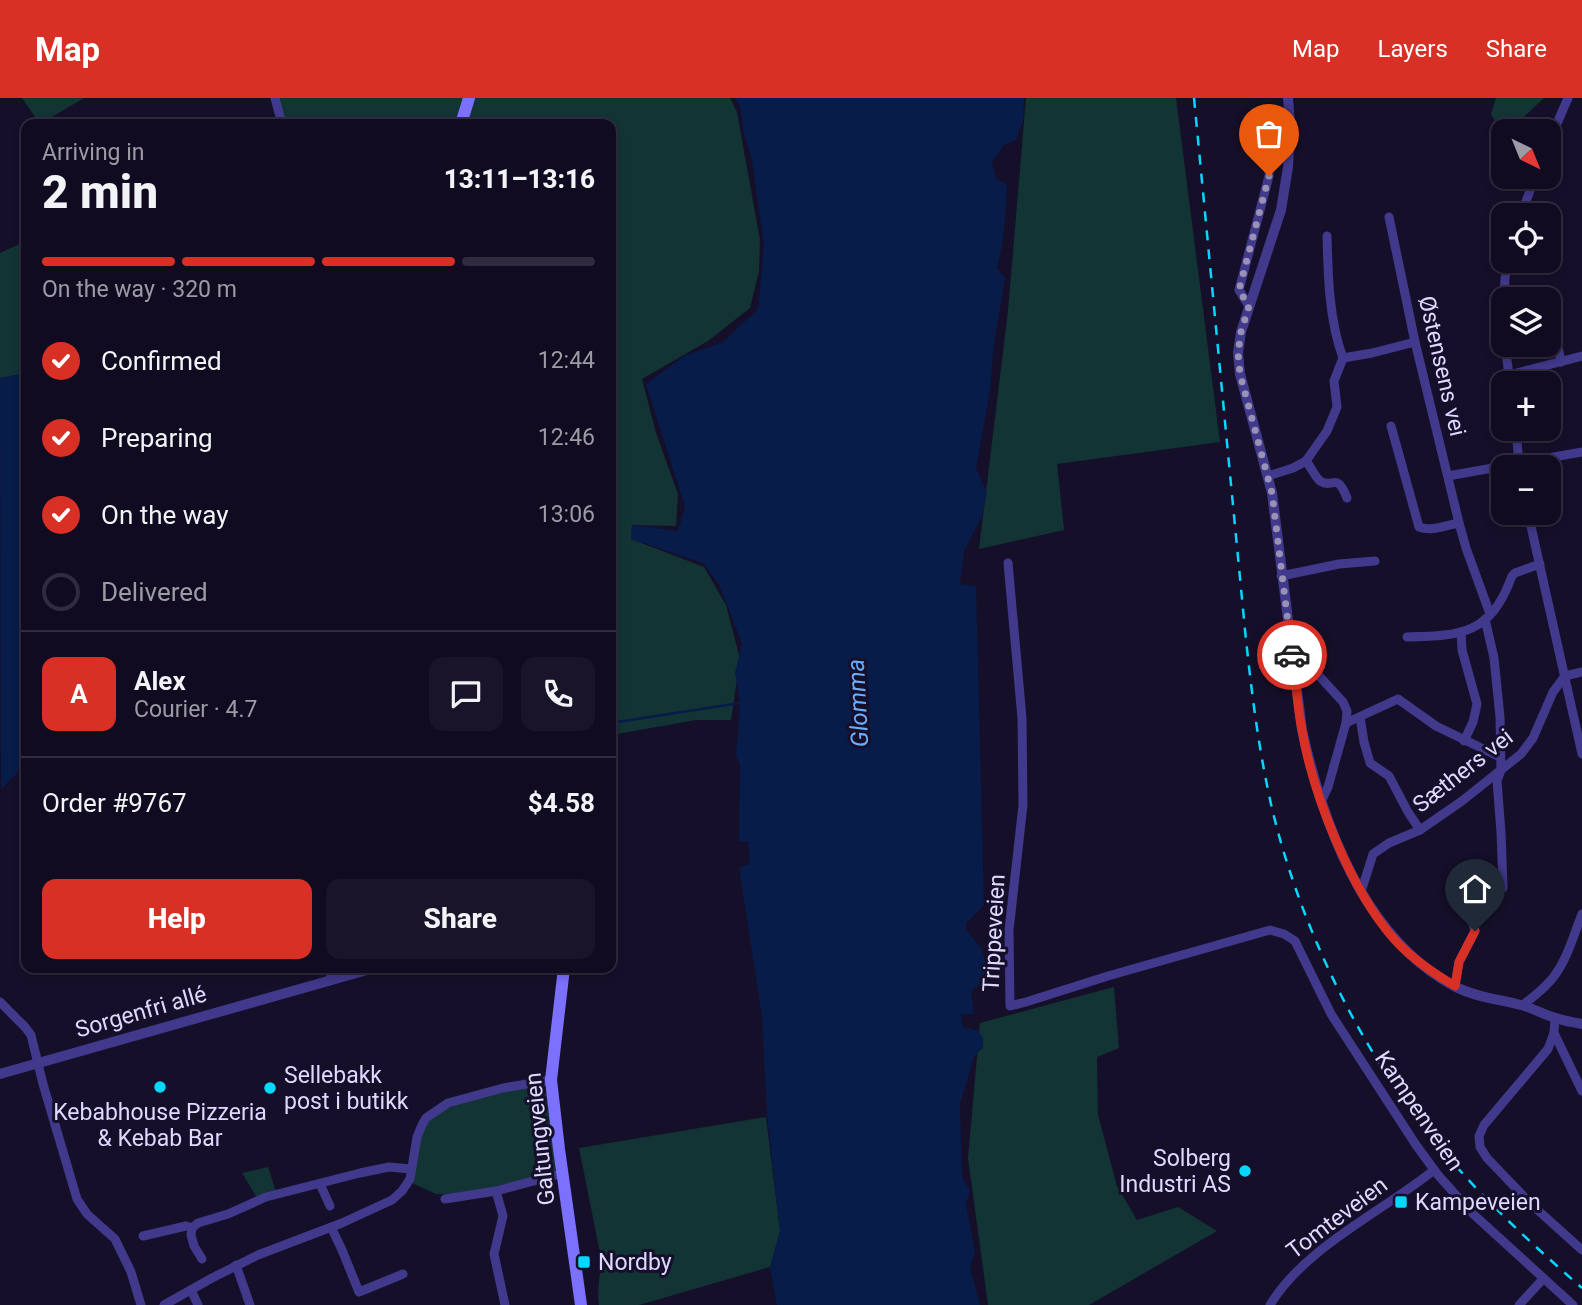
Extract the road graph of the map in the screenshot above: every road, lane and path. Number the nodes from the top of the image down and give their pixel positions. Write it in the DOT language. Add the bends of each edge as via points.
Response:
graph roads {
  1 [pos="275,98"];
  2 [pos="469,98"];
  3 [pos="1288,98"];
  4 [pos="1568,98"];
  5 [pos="281,119"];
  6 [pos="463,119"];
  7 [pos="1559,119"];
  8 [pos="1270,141"];
  9 [pos="1389,217"];
  10 [pos="1327,236"];
  11 [pos="1249,306"];
  12 [pos="1415,342"];
  13 [pos="1582,356"];
  14 [pos="1560,357"];
  15 [pos="1343,358"];
  16 [pos="1561,362"];
  17 [pos="1533,371"];
  18 [pos="1391,426"];
  19 [pos="1582,452"];
  20 [pos="1561,456"];
  21 [pos="1306,461"];
  22 [pos="1491,469"];
  23 [pos="1448,475"];
  24 [pos="1268,476"];
  25 [pos="1347,498"];
  26 [pos="1459,523"];
  27 [pos="1531,525"];
  28 [pos="1375,561"];
  29 [pos="1008,563"];
  30 [pos="1540,564"];
  31 [pos="1281,576"];
  32 [pos="1487,617"];
  33 [pos="1461,632"];
  34 [pos="1407,638"];
  35 [pos="1293,658"];
  36 [pos="1582,672"];
  37 [pos="1565,676"];
  38 [pos="1360,718"];
  39 [pos="1346,723"];
  40 [pos="1464,741"];
  41 [pos="1582,754"];
  42 [pos="1500,757"];
  43 [pos="1501,770"];
  44 [pos="1321,802"];
  45 [pos="1420,830"];
  46 [pos="1361,891"];
  47 [pos="1582,914"];
  48 [pos="1295,941"];
  49 [pos="563,973"];
  50 [pos="330,974"];
  51 [pos="1455,986"];
  52 [pos="0,1002"];
  53 [pos="1522,1005"];
  54 [pos="1555,1018"];
  55 [pos="1582,1024"];
  56 [pos="1554,1033"];
  57 [pos="38,1063"];
  58 [pos="0,1074"];
  59 [pos="551,1080"];
  60 [pos="1582,1091"];
  61 [pos="411,1170"];
  62 [pos="1434,1170"];
  63 [pos="563,1173"];
  64 [pos="320,1184"];
  65 [pos="496,1191"];
  66 [pos="445,1199"];
  67 [pos="330,1206"];
  68 [pos="331,1227"];
  69 [pos="192,1228"];
  70 [pos="142,1236"];
  71 [pos="1582,1250"];
  72 [pos="202,1259"];
  73 [pos="236,1265"];
  74 [pos="403,1274"];
  75 [pos="1543,1279"];
  76 [pos="191,1290"];
  77 [pos="141,1305"];
  78 [pos="164,1305"];
  79 [pos="198,1305"];
  80 [pos="250,1305"];
  81 [pos="505,1305"];
  82 [pos="581,1305"];
  83 [pos="1270,1305"];
  84 [pos="1519,1305"];
  85 [pos="1573,1305"];
  1 -- 5 [label="street"];
  2 -- 6 [label="main road"];
  3 -- 11 [label="street" via="1288,167 1281,210"];
  4 -- 7 [label="street"];
  8 -- 11 [label="street" via="1269,176 1239,290"];
  9 -- 12 [label="street, Østensens vei"];
  10 -- 15 [label="street" via="1334,322"];
  11 -- 24 [label="street" via="1238,353 1240,374"];
  12 -- 15 [label="street"];
  12 -- 23 [label="street, Østensens vei"];
  13 -- 16 [label="street"];
  14 -- 16 [label="street"];
  15 -- 21 [label="street" via="1334,381 1337,407"];
  16 -- 17 [label="street"];
  18 -- 26 [label="street" via="1419,527"];
  19 -- 20 [label="street"];
  21 -- 24 [label="street"];
  21 -- 25 [label="street" via="1321,481 1339,483"];
  22 -- 23 [label="street"];
  23 -- 26 [label="street, Østensens vei"];
  24 -- 31 [label="street"];
  26 -- 32 [label="street, Østensens vei"];
  27 -- 30 [label="street"];
  28 -- 31 [label="street"];
  29 -- 48 [label="street, Trippeveien" via="1022,718 1023,793 1009,930 1010,1006 1270,930"];
  30 -- 32 [label="street" via="1515,573 1504,597"];
  30 -- 37 [label="street"];
  31 -- 35 [label="street"];
  32 -- 33 [label="street"];
  32 -- 42 [label="street, Østensens vei" via="1498,694"];
  33 -- 34 [label="street"];
  33 -- 40 [label="street" via="1477,704"];
  35 -- 39 [label="street" via="1310,666 1343,702"];
  35 -- 44 [label="street" via="1302,730"];
  36 -- 37 [label="street"];
  37 -- 41 [label="street"];
  37 -- 43 [label="street, Sæthers vei" via="1549,700 1534,738"];
  38 -- 39 [label="street"];
  38 -- 40 [label="street" via="1398,699"];
  38 -- 45 [label="street" via="1370,763 1390,776"];
  39 -- 44 [label="street"];
  40 -- 42 [label="street"];
  42 -- 43 [label="street, Østensens vei"];
  43 -- 45 [label="street, Sæthers vei"];
  43 -- 51 [label="street, Østensens vei" via="1497,781 1503,888 1479,893 1466,902 1475,931 1459,962"];
  44 -- 46 [label="street"];
  45 -- 46 [label="street, Sæthers vei" via="1373,854"];
  46 -- 51 [label="street" via="1395,940"];
  47 -- 53 [label="street" via="1554,977"];
  48 -- 62 [label="street, Kampenveien" via="1331,1014"];
  49 -- 59 [label="main road, Galtungveien"];
  50 -- 57 [label="street, Sorgenfri allé"];
  51 -- 53 [label="street"];
  52 -- 57 [label="street" via="31,1035"];
  53 -- 54 [label="street"];
  54 -- 55 [label="street"];
  54 -- 56 [label="street"];
  56 -- 60 [label="street"];
  56 -- 71 [label="street" via="1548,1049 1484,1125 1480,1147 1531,1204"];
  57 -- 58 [label="street, Sorgenfri allé"];
  57 -- 77 [label="street" via="77,1199 115,1239"];
  59 -- 61 [label="street" via="503,1088 438,1109 422,1125"];
  59 -- 63 [label="main road, Galtungveien"];
  61 -- 64 [label="street" via="389,1167"];
  61 -- 68 [label="street" via="410,1179 392,1200"];
  62 -- 75 [label="street, Kampenveien" via="1472,1213"];
  62 -- 83 [label="street, Tomteveien" via="1315,1255 1285,1283"];
  63 -- 65 [label="street"];
  63 -- 82 [label="main road, Galtungveien"];
  64 -- 67 [label="street"];
  64 -- 69 [label="street" via="266,1198"];
  65 -- 66 [label="street"];
  65 -- 81 [label="street" via="503,1216 494,1254"];
  68 -- 73 [label="street"];
  68 -- 74 [label="street" via="359,1292"];
  69 -- 70 [label="street"];
  69 -- 72 [label="street" via="192,1240"];
  73 -- 76 [label="street"];
  73 -- 80 [label="street"];
  75 -- 84 [label="street"];
  75 -- 85 [label="street, Kampenveien"];
  76 -- 78 [label="street"];
  76 -- 79 [label="street"];
}
